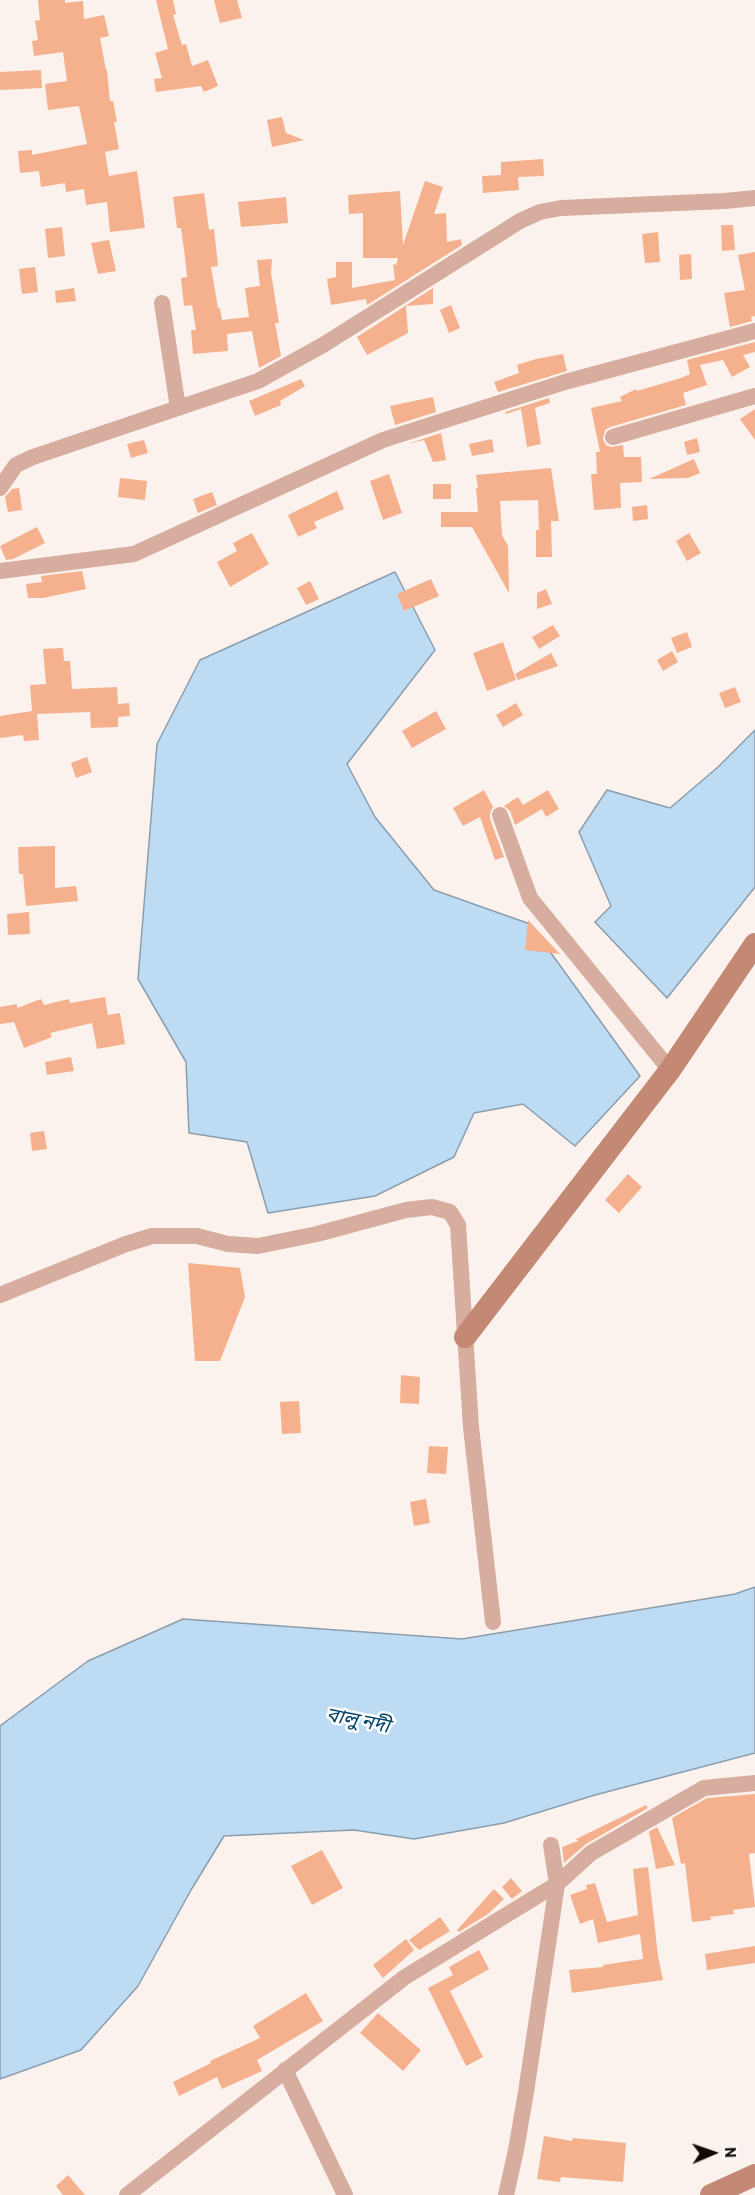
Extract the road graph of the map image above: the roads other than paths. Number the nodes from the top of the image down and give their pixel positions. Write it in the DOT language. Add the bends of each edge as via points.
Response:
graph roads {
  1 [pos="755,198"];
  2 [pos="162,303"];
  3 [pos="755,331"];
  4 [pos="755,396"];
  5 [pos="178,408"];
  6 [pos="613,436"];
  7 [pos="0,488"];
  8 [pos="0,571"];
  9 [pos="500,815"];
  10 [pos="755,944"];
  11 [pos="670,1070"];
  12 [pos="0,1295"];
  13 [pos="465,1337"];
  14 [pos="493,1622"];
  15 [pos="755,1783"];
  16 [pos="551,1845"];
  17 [pos="557,1884"];
  18 [pos="285,2070"];
  19 [pos="755,2175"];
  20 [pos="130,2192"];
  21 [pos="345,2195"];
  22 [pos="506,2195"];
  23 [pos="711,2195"];
  1 -- 5 [label="street" via="540,212 258,381"];
  2 -- 5 [label="street"];
  3 -- 8 [label="street" via="565,382 383,440 134,554"];
  4 -- 6 [label="street"];
  5 -- 7 [label="street" via="33,457 16,465"];
  9 -- 11 [label="street" via="530,898"];
  10 -- 11 [label="street"];
  11 -- 13 [label="street"];
  12 -- 13 [label="street" via="152,1236 197,1236 258,1246 432,1207 450,1212 458,1225"];
  13 -- 14 [label="street"];
  15 -- 17 [label="street" via="704,1788 591,1853"];
  16 -- 17 [label="street"];
  17 -- 18 [label="street" via="405,1977"];
  17 -- 22 [label="street" via="526,2092"];
  18 -- 20 [label="street"];
  18 -- 21 [label="street"];
  19 -- 23 [label="street"];
}
